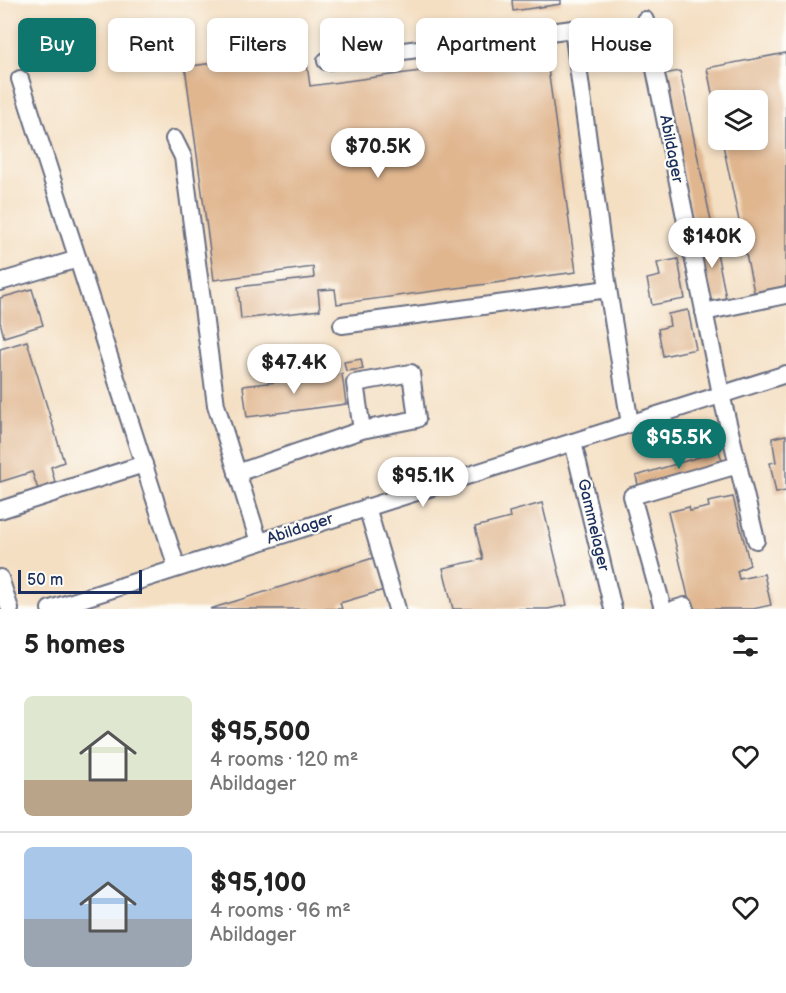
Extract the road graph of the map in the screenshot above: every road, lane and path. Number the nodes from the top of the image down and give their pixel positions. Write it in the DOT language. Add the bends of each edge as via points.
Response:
graph roads {
  1 [pos="404,51"];
  2 [pos="655,72"];
  3 [pos="20,79"];
  4 [pos="174,139"];
  5 [pos="78,259"];
  6 [pos="0,282"];
  7 [pos="608,289"];
  8 [pos="786,295"];
  9 [pos="704,312"];
  10 [pos="342,325"];
  11 [pos="786,374"];
  12 [pos="721,394"];
  13 [pos="630,424"];
  14 [pos="362,430"];
  15 [pos="573,442"];
  16 [pos="144,464"];
  17 [pos="738,465"];
  18 [pos="237,473"];
  19 [pos="367,507"];
  20 [pos="0,510"];
  21 [pos="756,540"];
  22 [pos="259,542"];
  23 [pos="177,568"];
  24 [pos="0,578"];
  25 [pos="80,604"];
  26 [pos="9,609"];
  27 [pos="50,609"];
  28 [pos="397,609"];
  29 [pos="613,609"];
  30 [pos="663,609"];
  1 -- 7 [label="street" via="573,29"];
  2 -- 9 [label="street, Abildager"];
  3 -- 5 [label="street"];
  4 -- 18 [label="street" via="183,157 216,405"];
  5 -- 6 [label="street"];
  5 -- 16 [label="street"];
  7 -- 10 [label="street"];
  7 -- 13 [label="street"];
  8 -- 9 [label="street"];
  9 -- 12 [label="street, Abildager"];
  11 -- 12 [label="street, Abildager"];
  12 -- 13 [label="street, Abildager"];
  12 -- 17 [label="street"];
  13 -- 15 [label="street, Abildager"];
  14 -- 14 [label="street" via="417,419 411,373 355,383"];
  14 -- 18 [label="street"];
  15 -- 19 [label="street, Abildager"];
  15 -- 29 [label="street, Gammelager"];
  16 -- 20 [label="street"];
  16 -- 23 [label="street"];
  17 -- 21 [label="street"];
  17 -- 30 [label="street" via="632,496"];
  18 -- 22 [label="street"];
  19 -- 22 [label="street, Abildager"];
  19 -- 28 [label="street"];
  22 -- 23 [label="street, Abildager"];
  23 -- 25 [label="street, Abildager"];
  24 -- 26 [label="street"];
  25 -- 27 [label="street, Abildager"];
}
